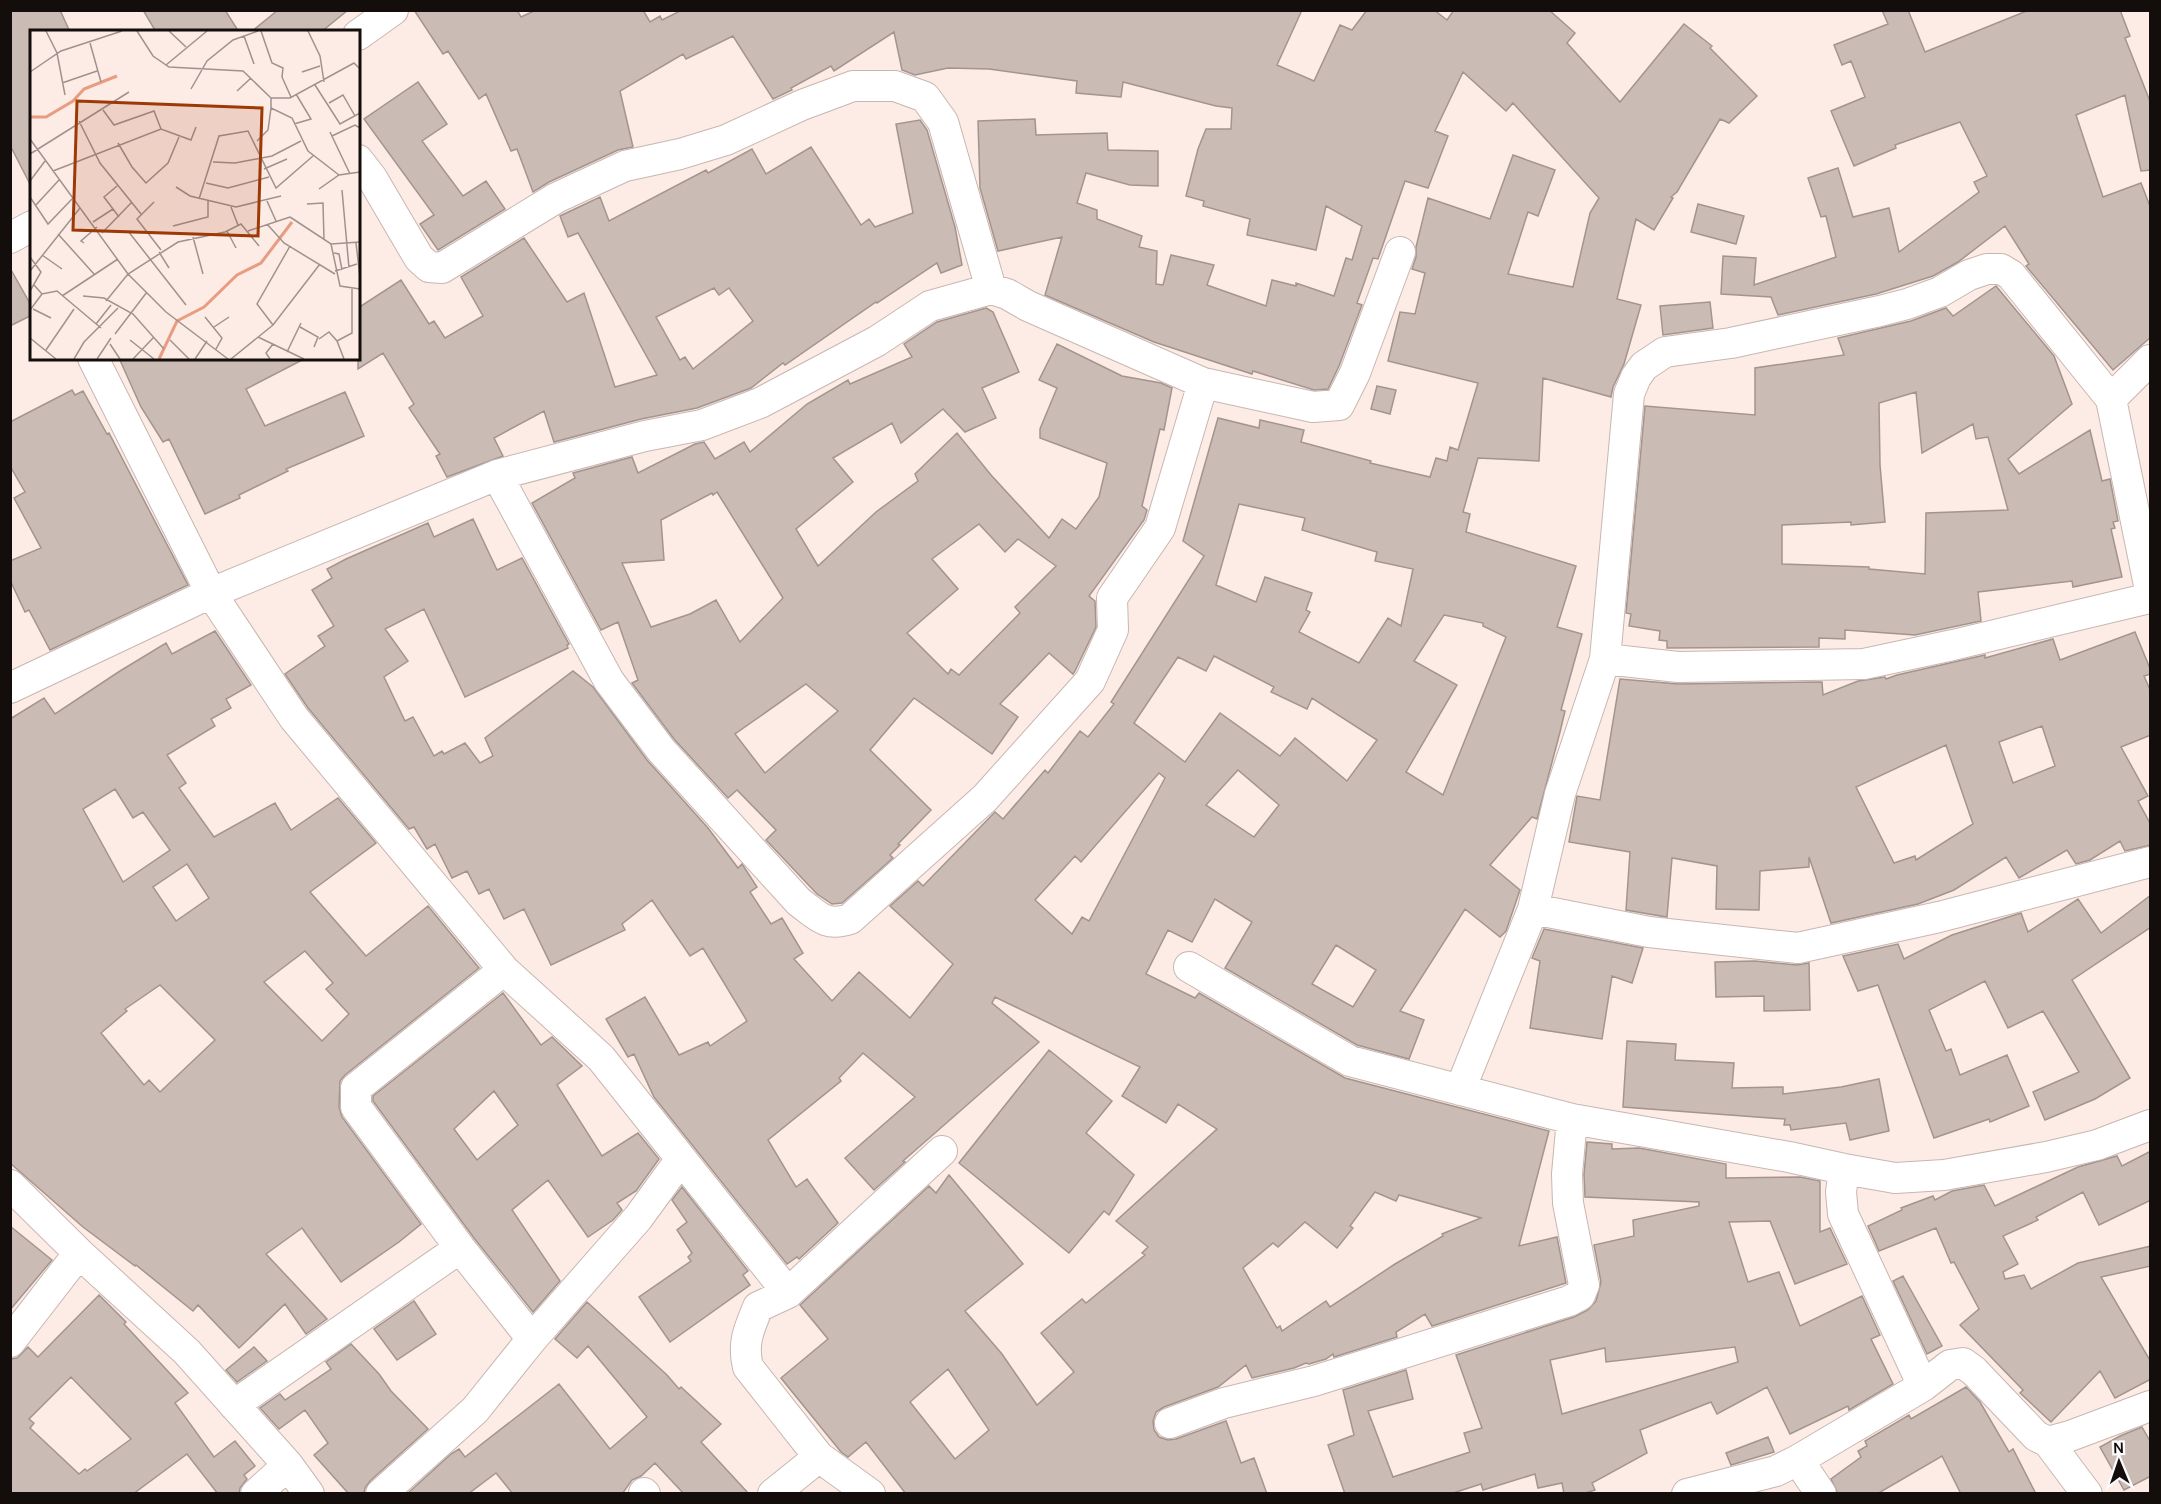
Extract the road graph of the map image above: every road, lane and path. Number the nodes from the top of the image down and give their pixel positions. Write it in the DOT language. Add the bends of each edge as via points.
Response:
graph roads {
  1 [pos="393,10"];
  2 [pos="360,34"];
  3 [pos="360,163"];
  4 [pos="1400,252"];
  5 [pos="991,289"];
  6 [pos="94,360"];
  7 [pos="2151,360"];
  8 [pos="1203,383"];
  9 [pos="2111,399"];
  10 [pos="497,475"];
  11 [pos="2151,590"];
  12 [pos="211,593"];
  13 [pos="2151,598"];
  14 [pos="1605,659"];
  15 [pos="10,688"];
  16 [pos="2151,862"];
  17 [pos="1533,909"];
  18 [pos="1189,967"];
  19 [pos="504,970"];
  20 [pos="1460,1090"];
  21 [pos="1572,1119"];
  22 [pos="2151,1125"];
  23 [pos="942,1151"];
  24 [pos="681,1159"];
  25 [pos="1844,1169"];
  26 [pos="10,1185"];
  27 [pos="460,1248"];
  28 [pos="79,1253"];
  29 [pos="788,1293"];
  30 [pos="532,1339"];
  31 [pos="10,1342"];
  32 [pos="1923,1386"];
  33 [pos="234,1405"];
  34 [pos="2151,1406"];
  35 [pos="1170,1423"];
  36 [pos="2048,1442"];
  37 [pos="819,1457"];
  38 [pos="1798,1460"];
  39 [pos="288,1465"];
  40 [pos="256,1494"];
  41 [pos="309,1494"];
  42 [pos="381,1494"];
  43 [pos="773,1494"];
  44 [pos="870,1494"];
  45 [pos="1686,1494"];
  46 [pos="1821,1494"];
  47 [pos="2087,1494"];
  1 -- 2 [label="street"];
  3 -- 5 [label="street" via="419,258 429,267 442,268 556,198 625,166 726,140 853,86 895,86 925,97 943,122"];
  4 -- 8 [label="street" via="1355,373 1339,405 1313,407"];
  5 -- 8 [label="street"];
  5 -- 10 [label="street" via="930,306 877,341 750,407 702,425"];
  6 -- 12 [label="street"];
  7 -- 9 [label="street"];
  8 -- 10 [label="street" via="1160,528 1112,598 1113,630 1090,681 986,798 850,919 837,923 824,921 799,902 655,741 609,681"];
  9 -- 11 [label="street"];
  9 -- 14 [label="street" via="2011,275 2001,269 1969,275 1940,292 1880,311 1731,343 1665,352 1644,366 1629,394"];
  10 -- 12 [label="street"];
  12 -- 15 [label="street"];
  12 -- 19 [label="street" via="294,718"];
  13 -- 14 [label="street" via="1864,664 1678,667"];
  14 -- 17 [label="street" via="1560,794"];
  16 -- 17 [label="street" via="1798,948 1648,932"];
  17 -- 20 [label="street"];
  18 -- 20 [label="street" via="1350,1061"];
  19 -- 24 [label="street" via="601,1058"];
  19 -- 27 [label="street" via="356,1088 356,1107 363,1119"];
  20 -- 21 [label="street"];
  21 -- 25 [label="street"];
  21 -- 35 [label="street" via="1568,1203 1584,1286 1580,1295 1314,1381 1213,1406"];
  22 -- 25 [label="street" via="2097,1145 1944,1175 1895,1178"];
  23 -- 29 [label="street"];
  24 -- 29 [label="street"];
  24 -- 30 [label="street" via="638,1218"];
  25 -- 32 [label="street" via="1843,1214"];
  26 -- 28 [label="street"];
  27 -- 30 [label="street"];
  27 -- 33 [label="street"];
  28 -- 31 [label="street"];
  28 -- 33 [label="street" via="187,1352"];
  29 -- 37 [label="street" via="758,1307 744,1350 748,1367"];
  30 -- 42 [label="street" via="475,1410"];
  32 -- 36 [label="street" via="1950,1365 1963,1363 2036,1436"];
  32 -- 38 [label="street"];
  33 -- 39 [label="street"];
  34 -- 36 [label="street"];
  36 -- 47 [label="street"];
  37 -- 43 [label="street"];
  37 -- 44 [label="street"];
  38 -- 45 [label="street" via="1776,1471"];
  38 -- 46 [label="street"];
  39 -- 40 [label="street"];
  39 -- 41 [label="street"];
}
